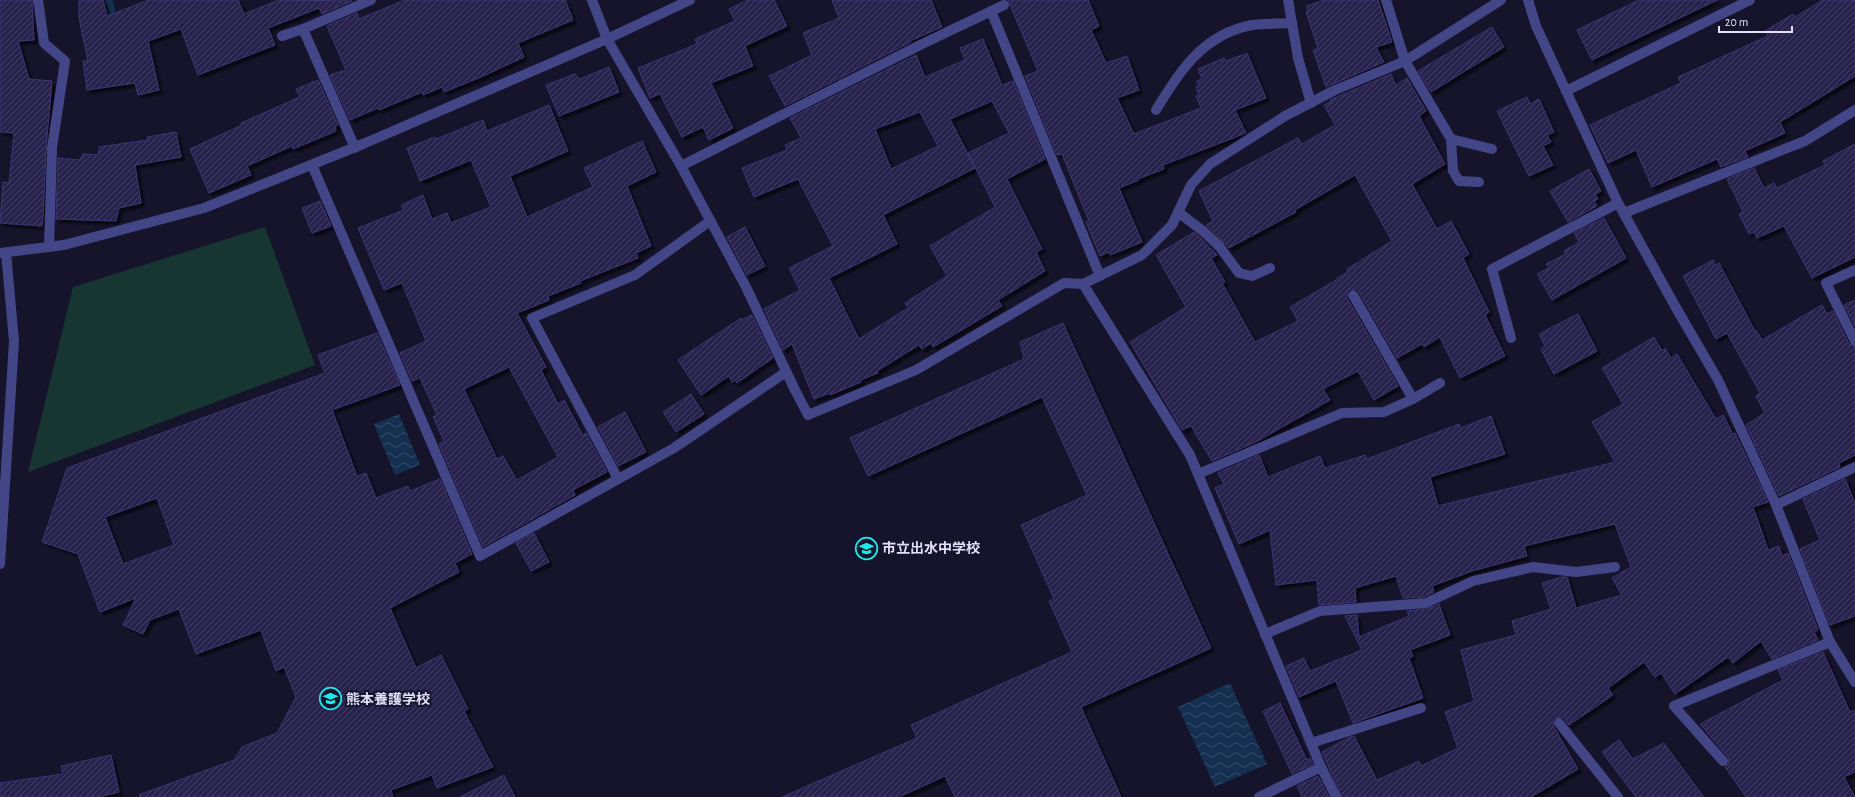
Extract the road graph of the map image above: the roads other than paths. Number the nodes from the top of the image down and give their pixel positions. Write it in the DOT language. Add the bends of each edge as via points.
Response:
graph roads {
  1 [pos="38,0"];
  2 [pos="371,0"];
  3 [pos="592,0"];
  4 [pos="690,0"];
  5 [pos="1288,0"];
  6 [pos="1386,0"];
  7 [pos="1501,0"];
  8 [pos="1528,0"];
  9 [pos="1750,0"];
  10 [pos="1004,5"];
  11 [pos="991,11"];
  12 [pos="1292,23"];
  13 [pos="303,29"];
  14 [pos="282,36"];
  15 [pos="607,39"];
  16 [pos="1405,61"];
  17 [pos="1566,91"];
  18 [pos="1311,103"];
  19 [pos="1156,110"];
  20 [pos="1855,110"];
  21 [pos="1451,139"];
  22 [pos="354,148"];
  23 [pos="1492,149"];
  24 [pos="312,165"];
  25 [pos="681,166"];
  26 [pos="1479,182"];
  27 [pos="1618,203"];
  28 [pos="1178,212"];
  29 [pos="1624,213"];
  30 [pos="710,221"];
  31 [pos="49,247"];
  32 [pos="3,253"];
  33 [pos="1270,268"];
  34 [pos="1855,270"];
  35 [pos="1100,276"];
  36 [pos="1083,284"];
  37 [pos="1353,294"];
  38 [pos="1512,338"];
  39 [pos="1855,341"];
  40 [pos="786,372"];
  41 [pos="1440,383"];
  42 [pos="1413,399"];
  43 [pos="1855,467"];
  44 [pos="1198,474"];
  45 [pos="618,479"];
  46 [pos="1776,506"];
  47 [pos="0,564"];
  48 [pos="1615,567"];
  49 [pos="1265,634"];
  50 [pos="1830,642"];
  51 [pos="1855,682"];
  52 [pos="1421,708"];
  53 [pos="1559,723"];
  54 [pos="1311,743"];
  55 [pos="1723,761"];
  56 [pos="1321,767"];
  57 [pos="1259,797"];
  58 [pos="1336,797"];
  59 [pos="1618,797"];
  1 -- 31 [label="street" via="44,43 65,61 52,148"];
  2 -- 13 [label="street"];
  3 -- 15 [label="street"];
  4 -- 15 [label="street"];
  5 -- 12 [label="street"];
  6 -- 16 [label="street"];
  7 -- 16 [label="street"];
  8 -- 17 [label="street" via="1536,26"];
  9 -- 17 [label="street"];
  10 -- 11 [label="street"];
  11 -- 25 [label="street"];
  11 -- 35 [label="street"];
  12 -- 18 [label="street" via="1298,58"];
  12 -- 19 [label="street" via="1251,25 1223,35 1198,51 1182,70"];
  13 -- 14 [label="street"];
  13 -- 22 [label="street"];
  15 -- 22 [label="street"];
  15 -- 25 [label="street"];
  16 -- 18 [label="street" via="1335,90"];
  16 -- 21 [label="street"];
  17 -- 27 [label="street"];
  18 -- 28 [label="street" via="1285,116 1210,164 1191,185"];
  20 -- 29 [label="street" via="1805,141"];
  21 -- 23 [label="street"];
  21 -- 26 [label="street" via="1453,171 1459,181"];
  22 -- 24 [label="street"];
  24 -- 31 [label="street" via="204,208"];
  24 -- 45 [label="street" via="480,556"];
  25 -- 30 [label="street"];
  27 -- 29 [label="street"];
  27 -- 38 [label="street" via="1492,269"];
  28 -- 33 [label="street" via="1219,246 1239,273 1252,276"];
  28 -- 35 [label="street" via="1172,225 1142,255"];
  29 -- 46 [label="street" via="1718,380"];
  30 -- 40 [label="street" via="746,287"];
  30 -- 45 [label="street" via="635,276 532,318"];
  31 -- 32 [label="street"];
  32 -- 47 [label="street" via="14,341"];
  34 -- 39 [label="street" via="1826,284"];
  35 -- 36 [label="street"];
  36 -- 40 [label="street" via="1064,283 916,370 808,415"];
  36 -- 44 [label="street" via="1190,455"];
  37 -- 42 [label="street"];
  40 -- 45 [label="street" via="674,448"];
  41 -- 42 [label="street"];
  42 -- 44 [label="street" via="1384,412 1342,413"];
  43 -- 46 [label="street"];
  44 -- 49 [label="street"];
  46 -- 50 [label="street"];
  48 -- 49 [label="street" via="1576,572 1533,567 1473,581 1426,603 1320,611"];
  49 -- 54 [label="street"];
  50 -- 51 [label="street"];
  50 -- 55 [label="street" via="1674,706"];
  52 -- 54 [label="street"];
  53 -- 59 [label="street"];
  54 -- 56 [label="street"];
  56 -- 57 [label="street"];
  56 -- 58 [label="street"];
}
